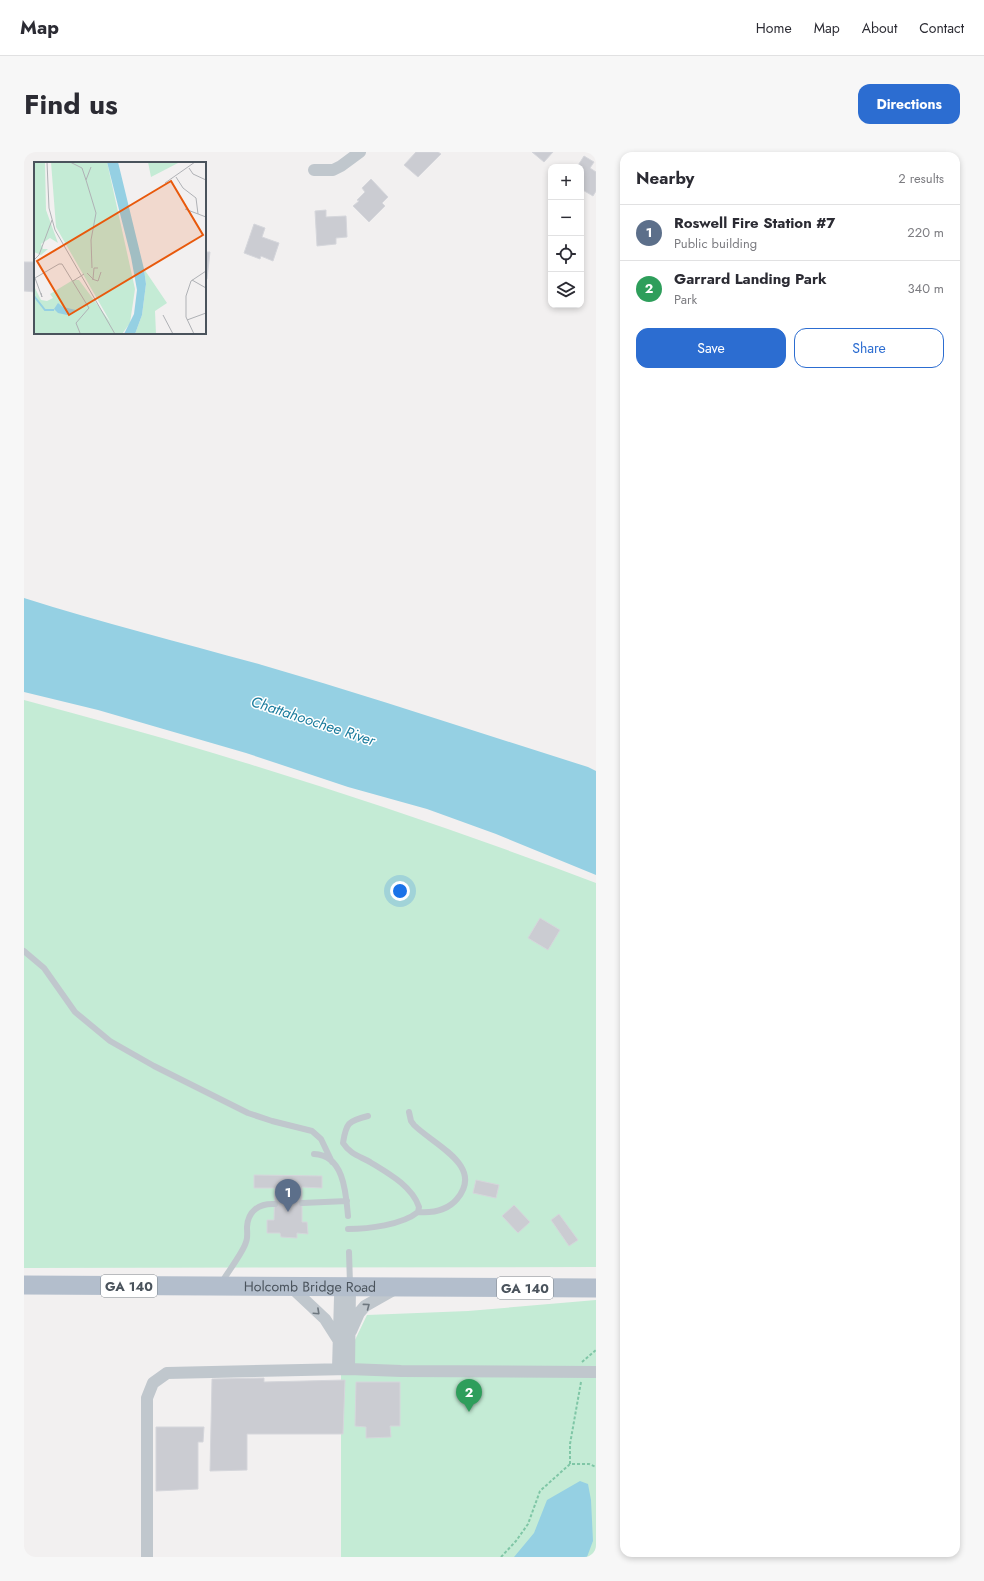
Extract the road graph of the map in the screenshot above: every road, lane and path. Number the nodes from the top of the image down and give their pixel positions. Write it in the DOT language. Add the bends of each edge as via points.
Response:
graph roads {
  1 [pos="360,152"];
  2 [pos="314,170"];
  3 [pos="24,951"];
  4 [pos="409,1112"];
  5 [pos="368,1116"];
  6 [pos="314,1154"];
  7 [pos="332,1162"];
  8 [pos="347,1201"];
  9 [pos="302,1203"];
  10 [pos="275,1204"];
  11 [pos="418,1212"];
  12 [pos="348,1216"];
  13 [pos="348,1229"];
  14 [pos="349,1252"];
  15 [pos="24,1285"];
  16 [pos="219,1287"];
  17 [pos="291,1287"];
  18 [pos="350,1287"];
  19 [pos="398,1287"];
  20 [pos="596,1288"];
  21 [pos="344,1338"];
  22 [pos="596,1350"];
  23 [pos="343,1369"];
  24 [pos="581,1371"];
  25 [pos="596,1372"];
  26 [pos="570,1464"];
  27 [pos="596,1467"];
  28 [pos="147,1557"];
  29 [pos="501,1557"];
  1 -- 2 [label="street" via="333,170"];
  3 -- 7 [label="lane" via="44,968 75,1012 110,1041 248,1113 312,1131 321,1139"];
  4 -- 11 [label="lane" via="414,1126 456,1158 466,1180 456,1201 430,1213"];
  5 -- 11 [label="lane" via="345,1127 342,1143 348,1151 394,1178 411,1192 419,1207"];
  6 -- 7 [label="lane" via="326,1157"];
  7 -- 8 [label="lane" via="342,1177"];
  8 -- 9 [label="lane"];
  8 -- 12 [label="lane"];
  10 -- 16 [label="lane" via="263,1205 252,1212 247,1226 246,1242"];
  11 -- 13 [label="lane" via="405,1220 361,1229"];
  14 -- 18 [label="lane"];
  15 -- 16 [label="main road, Holcomb Bridge Road / GA 140"];
  16 -- 17 [label="main road, Holcomb Bridge Road / GA 140"];
  17 -- 18 [label="main road, Holcomb Bridge Road / GA 140"];
  17 -- 21 [label="street, one-way"];
  18 -- 19 [label="main road, Holcomb Bridge Road / GA 140"];
  18 -- 21 [label="street" via="340,1297"];
  19 -- 20 [label="main road, Holcomb Bridge Road / GA 140"];
  21 -- 19 [label="street, one-way" via="365,1306"];
  21 -- 23 [label="street"];
  22 -- 24 [label="path" via="581,1362"];
  23 -- 24 [label="street"];
  23 -- 28 [label="street" via="167,1373 154,1383 147,1398"];
  24 -- 25 [label="street"];
  24 -- 26 [label="path" via="570,1444"];
  26 -- 27 [label="path" via="588,1464"];
  26 -- 29 [label="path" via="540,1491 528,1524"];
}
